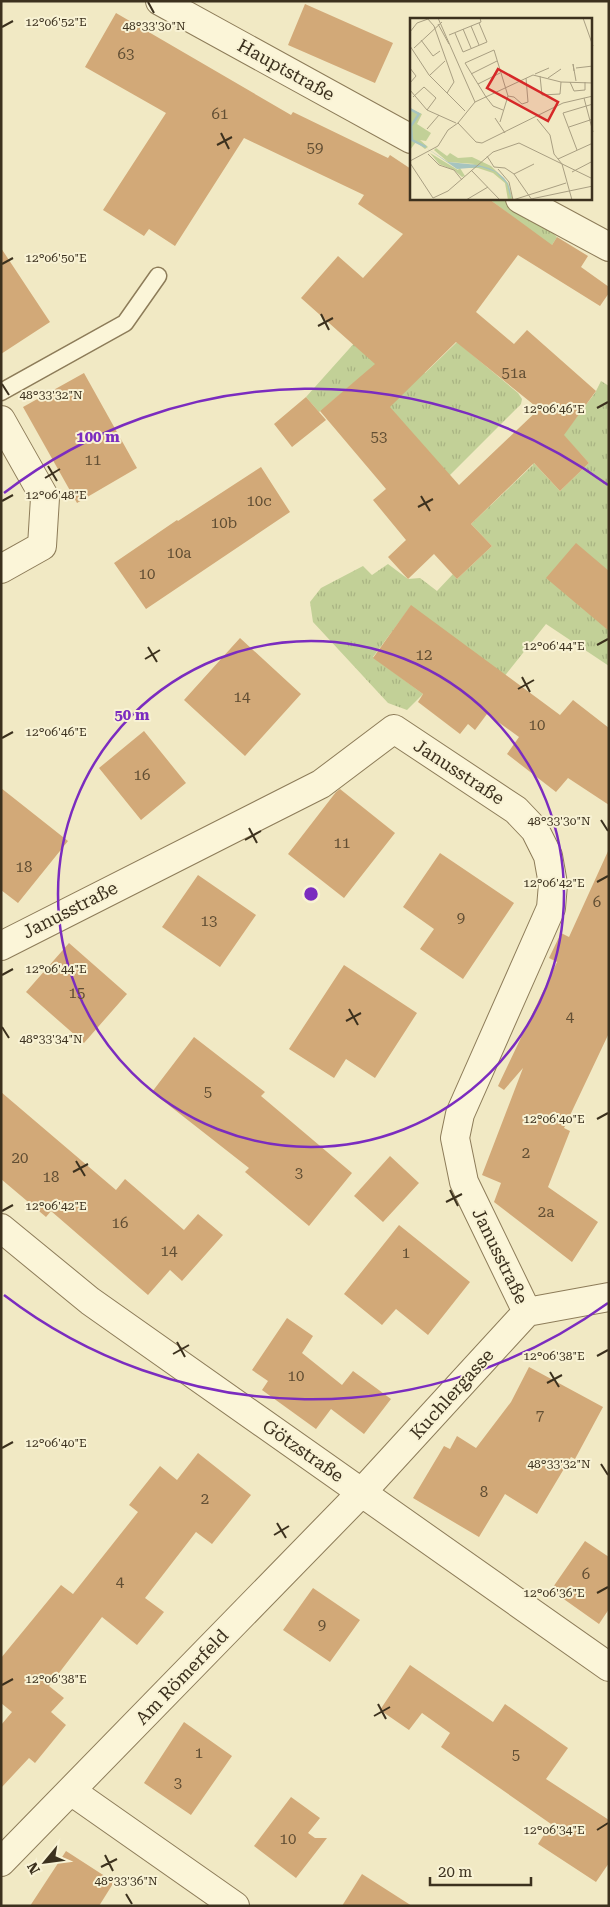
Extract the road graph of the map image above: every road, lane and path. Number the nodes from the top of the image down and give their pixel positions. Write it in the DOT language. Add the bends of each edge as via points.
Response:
graph roads {
  1 [pos="160,1"];
  2 [pos="410,138"];
  3 [pos="522,200"];
  4 [pos="609,247"];
  5 [pos="158,276"];
  6 [pos="1,392"];
  7 [pos="1,420"];
  8 [pos="1,569"];
  9 [pos="1,946"];
  10 [pos="1,1228"];
  11 [pos="609,1297"];
  12 [pos="527,1312"];
  13 [pos="362,1492"];
  14 [pos="609,1667"];
  15 [pos="71,1791"];
  16 [pos="1,1862"];
  17 [pos="235,1906"];
  1 -- 2 [label="street, Hauptstraße"];
  3 -- 4 [label="street"];
  5 -- 6 [label="lane" via="125,323"];
  7 -- 8 [label="street" via="45,498 42,546"];
  9 -- 12 [label="street, Janusstraße" via="322,784 394,729 516,810 534,830 548,856 554,884 551,908 460,1114 455,1138 464,1182"];
  10 -- 13 [label="street, Götzstraße" via="90,1300"];
  11 -- 12 [label="street"];
  12 -- 13 [label="street, Kuchlergasse"];
  13 -- 14 [label="street, Götzstraße"];
  13 -- 15 [label="street, Am Römerfeld"];
  15 -- 16 [label="street, Am Römerfeld"];
  15 -- 17 [label="street"];
}
